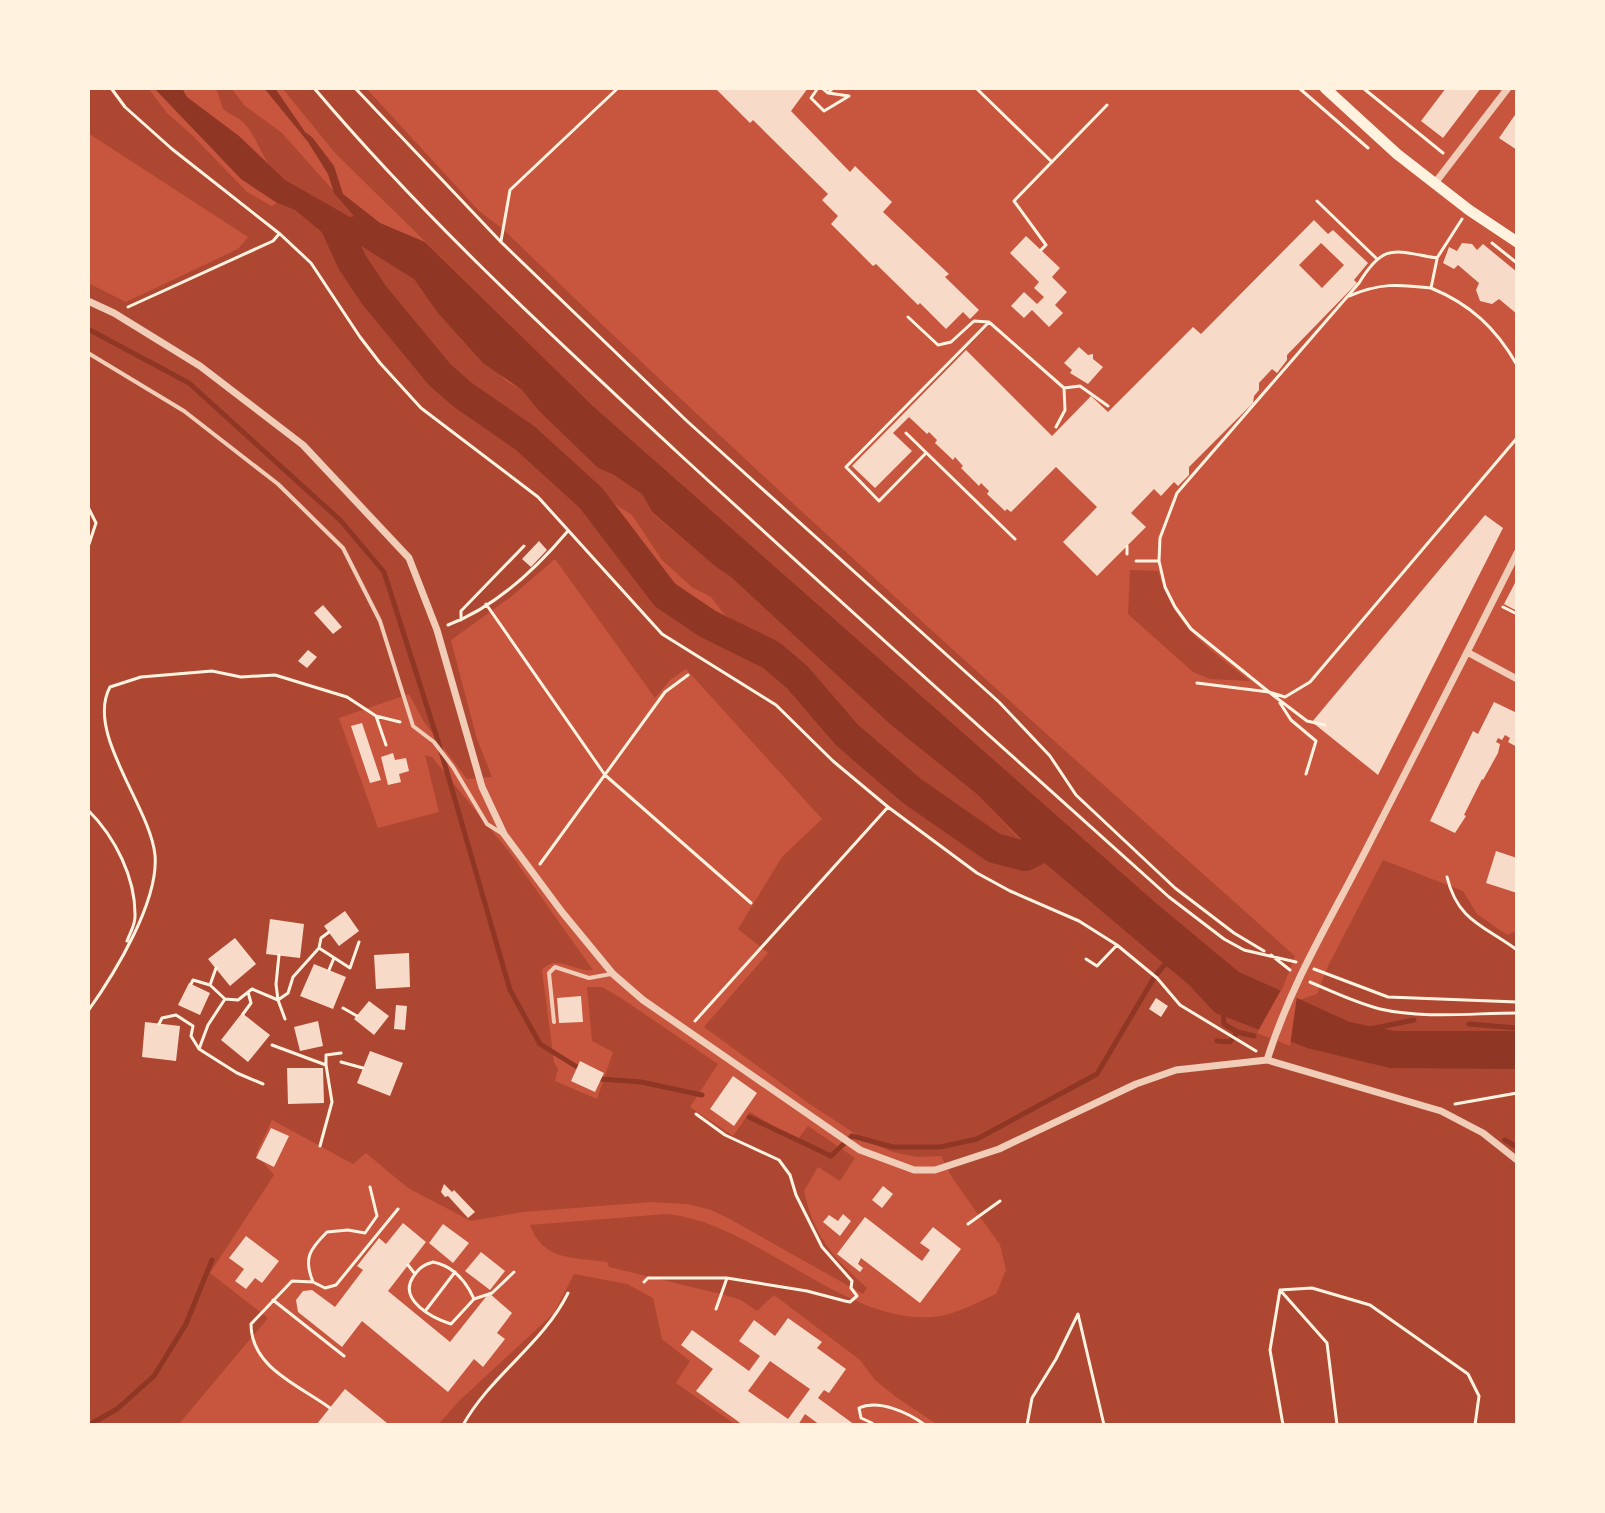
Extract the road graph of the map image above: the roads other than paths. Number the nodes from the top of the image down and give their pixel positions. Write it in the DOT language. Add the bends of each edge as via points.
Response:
graph roads {
  1 [pos="1325,88"];
  2 [pos="1508,88"];
  3 [pos="1435,183"];
  4 [pos="1517,242"];
  5 [pos="88,301"];
  6 [pos="88,353"];
  7 [pos="1517,553"];
  8 [pos="1467,652"];
  9 [pos="1517,679"];
  10 [pos="504,834"];
  11 [pos="613,974"];
  12 [pos="554,1022"];
  13 [pos="1267,1060"];
  14 [pos="1517,1160"];
  1 -- 3 [label="main road"];
  2 -- 3 [label="street"];
  3 -- 4 [label="main road"];
  5 -- 10 [label="street" via="200,366 303,445 409,558 437,630 482,787"];
  6 -- 10 [label="lane" via="184,411 278,484 343,548 380,621 413,726 453,767 487,824"];
  7 -- 8 [label="street"];
  8 -- 9 [label="street"];
  8 -- 13 [label="street" via="1290,993"];
  10 -- 11 [label="street"];
  11 -- 12 [label="lane" via="589,978 555,967 549,973"];
  11 -- 13 [label="street" via="860,1150 914,1170 935,1170 999,1149 1176,1070"];
  13 -- 14 [label="street" via="1441,1111 1483,1133"];
}
